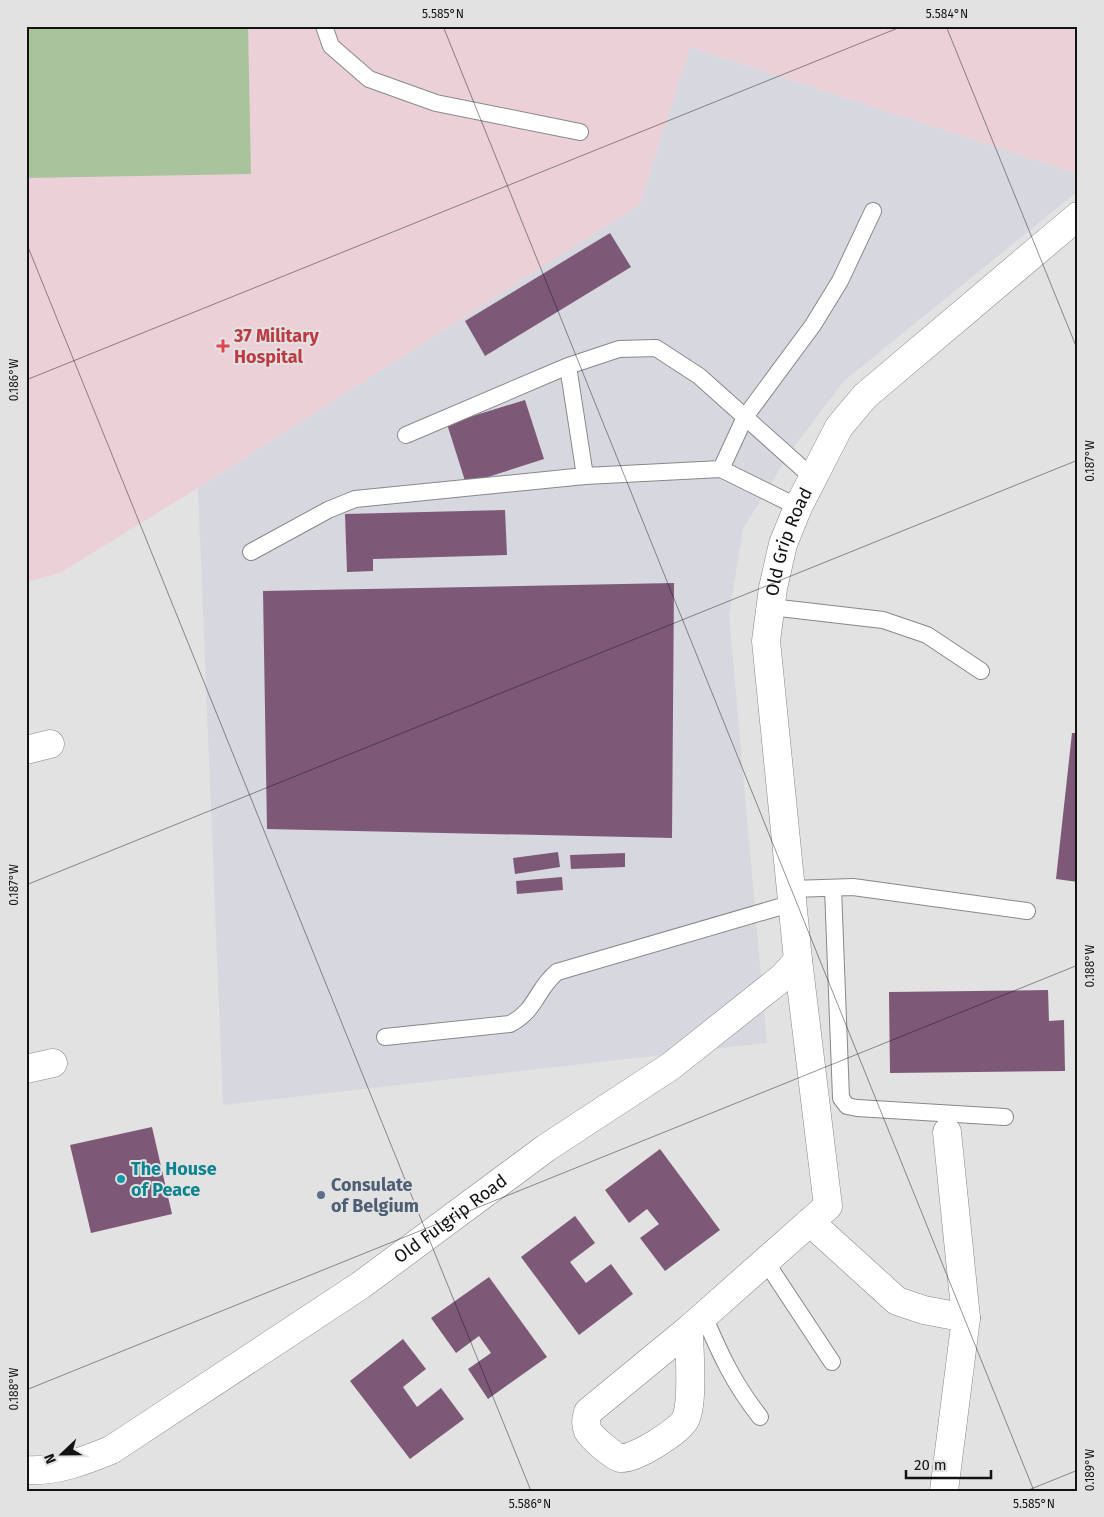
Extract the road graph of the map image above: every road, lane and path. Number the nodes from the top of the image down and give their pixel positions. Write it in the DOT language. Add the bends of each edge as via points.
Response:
graph roads {
  1 [pos="324,26"];
  2 [pos="580,132"];
  3 [pos="872,211"];
  4 [pos="1078,216"];
  5 [pos="568,366"];
  6 [pos="745,417"];
  7 [pos="406,435"];
  8 [pos="721,469"];
  9 [pos="585,476"];
  10 [pos="812,477"];
  11 [pos="798,507"];
  12 [pos="251,552"];
  13 [pos="771,607"];
  14 [pos="981,670"];
  15 [pos="833,888"];
  16 [pos="792,896"];
  17 [pos="1027,911"];
  18 [pos="791,969"];
  19 [pos="385,1037"];
  20 [pos="53,1063"];
  21 [pos="26,1069"];
  22 [pos="1006,1118"];
  23 [pos="947,1132"];
  24 [pos="810,1222"];
  25 [pos="766,1262"];
  26 [pos="966,1318"];
  27 [pos="696,1322"];
  28 [pos="832,1362"];
  29 [pos="760,1417"];
  30 [pos="33,1471"];
  31 [pos="944,1491"];
  1 -- 2 [label="lane" via="331,46 369,79 436,103"];
  3 -- 6 [label="lane" via="840,281 813,325"];
  4 -- 10 [label="street, Old Grip Road" via="865,396 839,427"];
  5 -- 6 [label="lane" via="619,348 656,348 699,376"];
  5 -- 7 [label="lane"];
  5 -- 9 [label="lane"];
  6 -- 8 [label="lane"];
  6 -- 10 [label="lane"];
  8 -- 9 [label="lane"];
  8 -- 11 [label="lane"];
  9 -- 12 [label="lane" via="355,499"];
  10 -- 11 [label="street, Old Grip Road"];
  11 -- 13 [label="street, Old Grip Road" via="784,544"];
  13 -- 14 [label="lane" via="882,620 927,635"];
  13 -- 16 [label="street, Old Grip Road" via="766,641"];
  15 -- 16 [label="lane"];
  15 -- 17 [label="lane" via="854,887"];
  15 -- 22 [label="lane" via="841,1098 848,1106 856,1108"];
  16 -- 18 [label="street, Old Grip Road"];
  16 -- 19 [label="lane" via="557,972 548,979 532,1008 510,1024"];
  18 -- 24 [label="street, Old Grip Road" via="828,1206"];
  18 -- 30 [label="street, Old Fulgrip Road" via="671,1066 546,1148 361,1285 111,1450 80,1463"];
  20 -- 21 [label="street"];
  23 -- 26 [label="street"];
  24 -- 25 [label="street"];
  24 -- 26 [label="street" via="897,1301"];
  25 -- 27 [label="street"];
  25 -- 28 [label="lane"];
  26 -- 31 [label="street"];
  27 -- 27 [label="street" via="686,1419 677,1430 636,1455 620,1458 610,1452 588,1432 585,1422 588,1412"];
  27 -- 29 [label="lane"];
}
